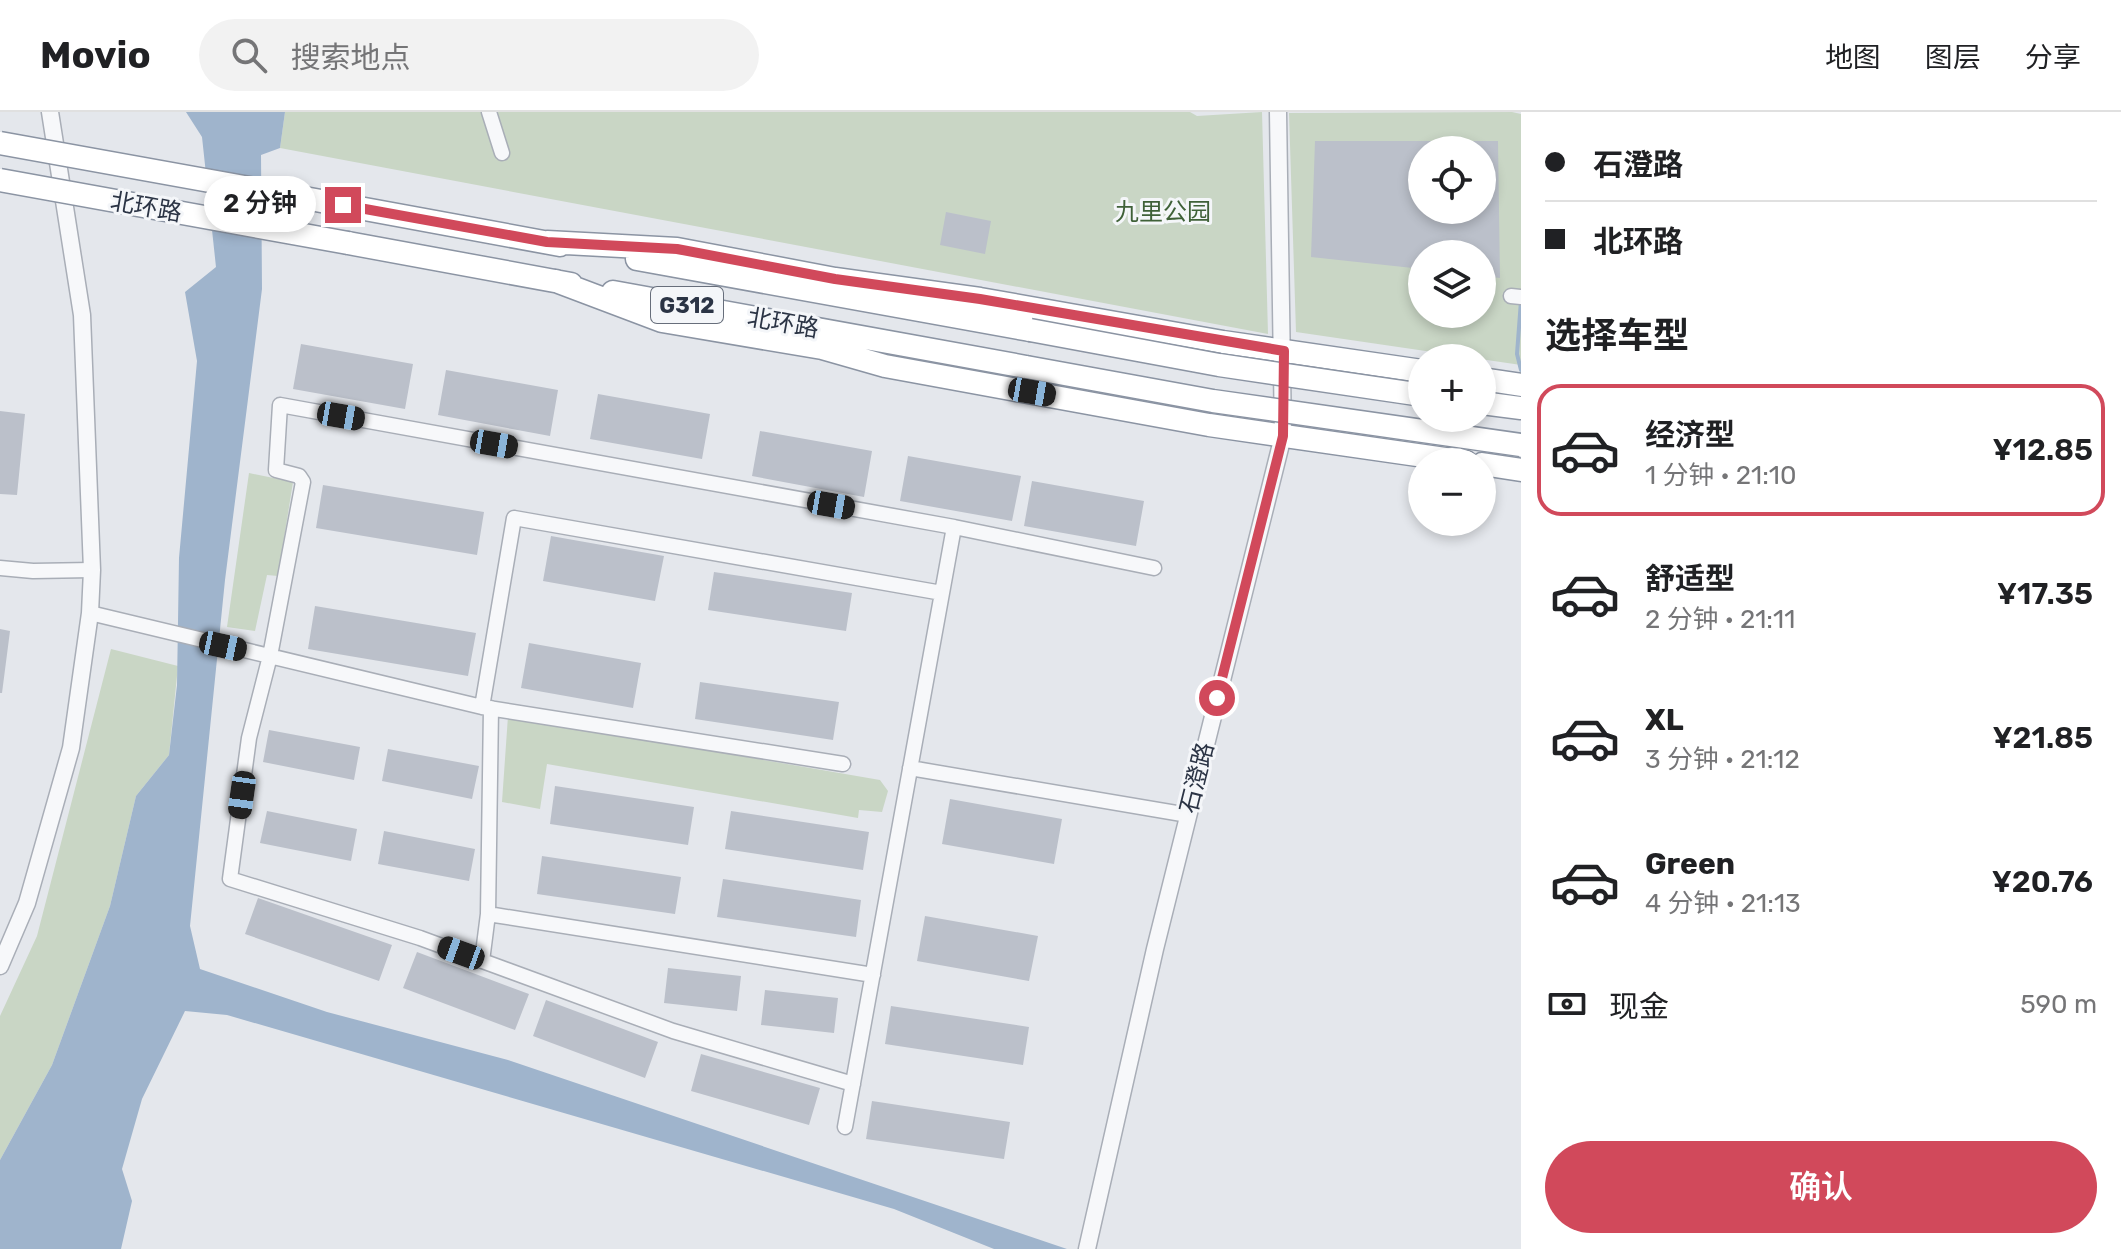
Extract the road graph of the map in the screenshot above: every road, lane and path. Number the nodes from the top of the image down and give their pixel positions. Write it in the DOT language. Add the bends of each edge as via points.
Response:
graph roads {
  1 [pos="50,112"];
  2 [pos="489,112"];
  3 [pos="1278,113"];
  4 [pos="0,143"];
  5 [pos="502,153"];
  6 [pos="0,180"];
  7 [pos="547,242"];
  8 [pos="556,281"];
  9 [pos="1284,351"];
  10 [pos="1408,369"];
  11 [pos="1496,381"];
  12 [pos="1521,385"];
  13 [pos="1408,393"];
  14 [pos="1496,405"];
  15 [pos="1521,408"];
  16 [pos="1283,436"];
  17 [pos="1521,445"];
  18 [pos="1408,454"];
  19 [pos="1496,466"];
  20 [pos="1521,470"];
  21 [pos="954,527"];
  22 [pos="0,568"];
  23 [pos="1154,568"];
  24 [pos="92,570"];
  25 [pos="942,593"];
  26 [pos="90,613"];
  27 [pos="270,656"];
  28 [pos="486,708"];
  29 [pos="843,764"];
  30 [pos="910,768"];
  31 [pos="1188,815"];
  32 [pos="488,914"];
  33 [pos="482,961"];
  34 [pos="0,966"];
  35 [pos="873,975"];
  36 [pos="853,1084"];
  37 [pos="845,1127"];
  38 [pos="1088,1245"];
  1 -- 24 [label="street" via="82,315"];
  2 -- 5 [label="street"];
  3 -- 9 [label="street, 石澄路"];
  4 -- 7 [label="highway, 北环路 / G312, bridge"];
  6 -- 8 [label="highway, 北环路 / G312, bridge"];
  7 -- 9 [label="highway" via="677,249"];
  7 -- 13 [label="highway, 北环路 / G312, bridge" via="1219,365"];
  8 -- 16 [label="highway" via="662,321"];
  8 -- 17 [label="highway, 北环路 / G312, bridge" via="1213,401"];
  9 -- 10 [label="highway"];
  9 -- 16 [label="street, 石澄路"];
  11 -- 12 [label="highway"];
  14 -- 15 [label="highway"];
  16 -- 18 [label="highway"];
  16 -- 31 [label="street, 石澄路"];
  19 -- 20 [label="highway"];
  21 -- 23 [label="street"];
  21 -- 25 [label="street"];
  21 -- 27 [label="street" via="280,405 276,470 303,482"];
  22 -- 24 [label="street"];
  24 -- 26 [label="street"];
  25 -- 28 [label="street" via="514,518"];
  25 -- 30 [label="street"];
  26 -- 27 [label="street"];
  26 -- 34 [label="street" via="71,748 27,903"];
  27 -- 28 [label="street"];
  27 -- 33 [label="street" via="249,738 230,879"];
  28 -- 29 [label="street"];
  28 -- 32 [label="street"];
  30 -- 31 [label="street"];
  30 -- 35 [label="street"];
  31 -- 38 [label="street, 石澄路"];
  32 -- 33 [label="street"];
  32 -- 35 [label="street"];
  33 -- 36 [label="street" via="673,1031"];
  35 -- 36 [label="street"];
  36 -- 37 [label="street"];
}
